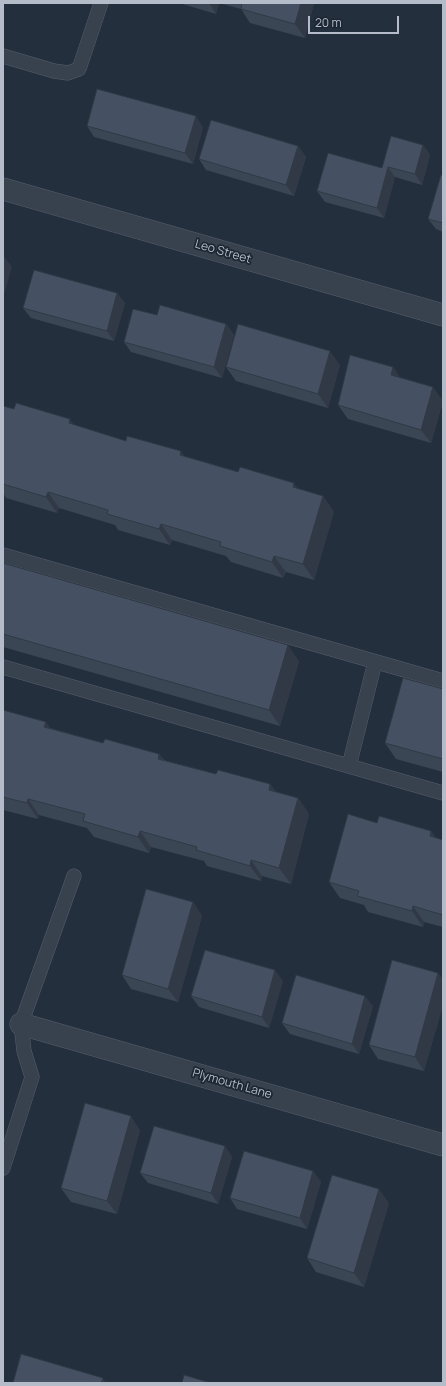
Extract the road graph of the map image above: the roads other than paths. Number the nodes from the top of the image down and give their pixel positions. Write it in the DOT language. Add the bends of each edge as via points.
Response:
graph roads {
  1 [pos="101,3"];
  2 [pos="3,56"];
  3 [pos="3,189"];
  4 [pos="443,315"];
  5 [pos="3,555"];
  6 [pos="375,662"];
  7 [pos="3,667"];
  8 [pos="443,681"];
  9 [pos="349,766"];
  10 [pos="443,792"];
  11 [pos="74,876"];
  12 [pos="21,1024"];
  13 [pos="443,1145"];
  14 [pos="3,1168"];
  1 -- 2 [label="lane" via="79,69 68,73 54,71"];
  3 -- 4 [label="street, Leo Street"];
  5 -- 6 [label="lane"];
  6 -- 8 [label="lane"];
  6 -- 9 [label="lane"];
  7 -- 9 [label="lane"];
  9 -- 10 [label="lane"];
  11 -- 12 [label="lane"];
  12 -- 13 [label="street, Plymouth Lane"];
  12 -- 14 [label="lane" via="24,1051 32,1077"];
}
